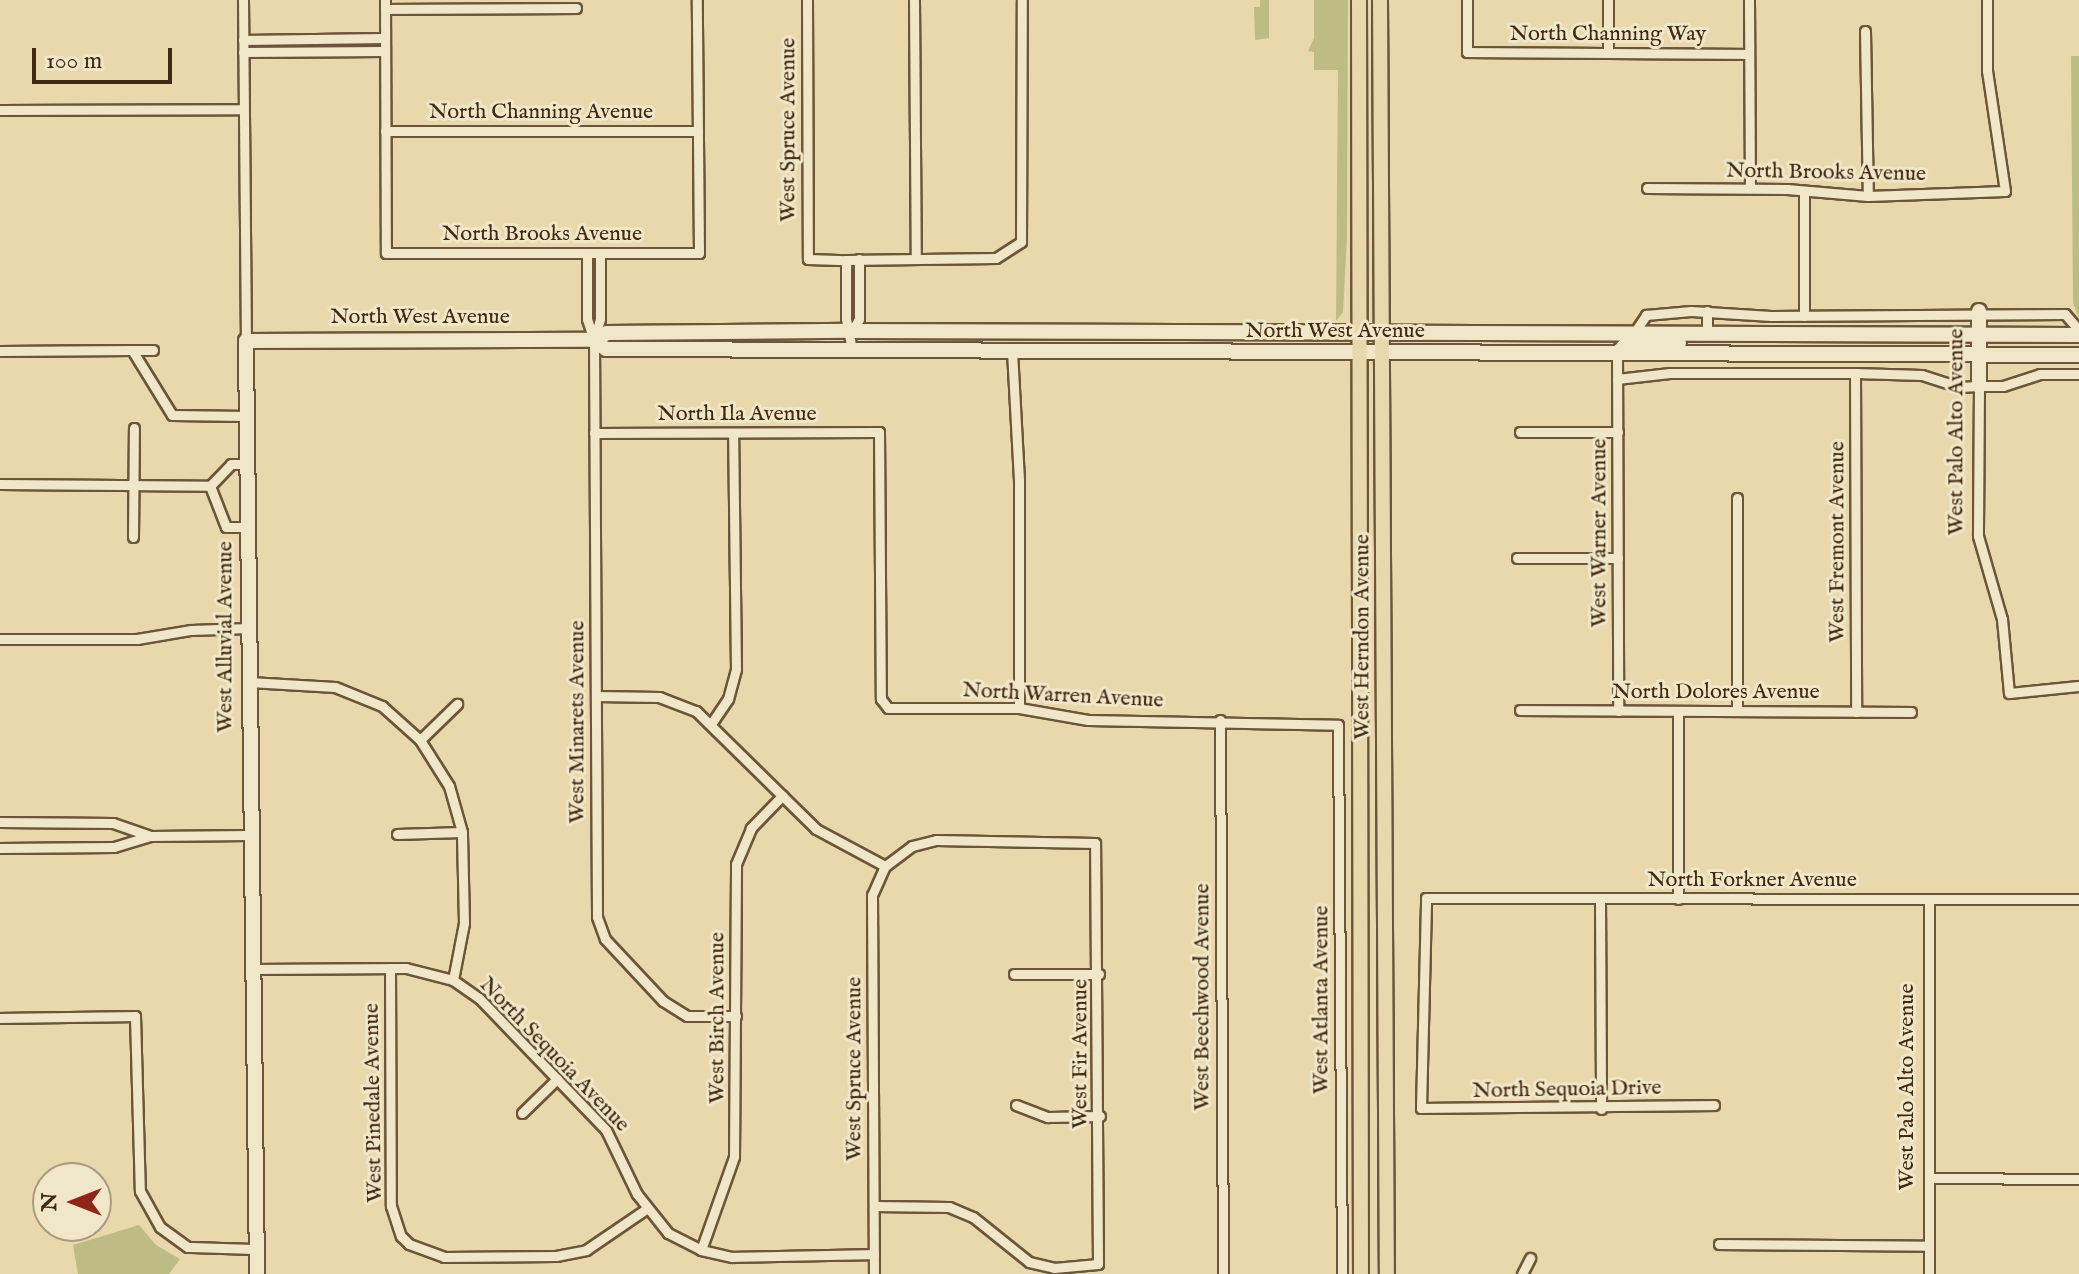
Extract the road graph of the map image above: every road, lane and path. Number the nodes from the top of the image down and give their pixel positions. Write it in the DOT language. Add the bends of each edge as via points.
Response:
graph roads {
  1 [pos="243,0"];
  2 [pos="697,0"];
  3 [pos="807,0"];
  4 [pos="914,0"];
  5 [pos="1022,0"];
  6 [pos="1359,0"];
  7 [pos="1380,0"];
  8 [pos="1467,0"];
  9 [pos="1608,0"];
  10 [pos="1749,0"];
  11 [pos="1987,0"];
  12 [pos="385,5"];
  13 [pos="576,8"];
  14 [pos="1865,31"];
  15 [pos="384,38"];
  16 [pos="243,40"];
  17 [pos="384,51"];
  18 [pos="243,52"];
  19 [pos="1608,53"];
  20 [pos="1749,54"];
  21 [pos="243,109"];
  22 [pos="0,110"];
  23 [pos="385,131"];
  24 [pos="698,131"];
  25 [pos="1647,188"];
  26 [pos="1750,188"];
  27 [pos="1804,191"];
  28 [pos="1868,196"];
  29 [pos="587,253"];
  30 [pos="600,253"];
  31 [pos="859,259"];
  32 [pos="916,259"];
  33 [pos="846,260"];
  34 [pos="1707,311"];
  35 [pos="1979,311"];
  36 [pos="1804,316"];
  37 [pos="852,331"];
  38 [pos="2079,332"];
  39 [pos="1092,333"];
  40 [pos="1357,333"];
  41 [pos="1634,333"];
  42 [pos="1383,334"];
  43 [pos="1574,334"];
  44 [pos="1707,334"];
  45 [pos="1980,334"];
  46 [pos="1612,335"];
  47 [pos="594,340"];
  48 [pos="246,341"];
  49 [pos="852,349"];
  50 [pos="132,350"];
  51 [pos="153,350"];
  52 [pos="0,351"];
  53 [pos="1012,351"];
  54 [pos="1357,353"];
  55 [pos="1383,354"];
  56 [pos="1495,354"];
  57 [pos="1548,354"];
  58 [pos="1617,354"];
  59 [pos="1979,355"];
  60 [pos="2079,355"];
  61 [pos="1855,373"];
  62 [pos="2079,374"];
  63 [pos="1617,379"];
  64 [pos="1979,386"];
  65 [pos="247,416"];
  66 [pos="134,428"];
  67 [pos="1520,432"];
  68 [pos="1618,432"];
  69 [pos="594,433"];
  70 [pos="733,433"];
  71 [pos="247,464"];
  72 [pos="0,484"];
  73 [pos="134,485"];
  74 [pos="210,486"];
  75 [pos="1737,498"];
  76 [pos="247,527"];
  77 [pos="133,537"];
  78 [pos="1517,558"];
  79 [pos="1618,558"];
  80 [pos="248,628"];
  81 [pos="0,639"];
  82 [pos="249,682"];
  83 [pos="2079,686"];
  84 [pos="596,696"];
  85 [pos="457,704"];
  86 [pos="884,704"];
  87 [pos="1019,708"];
  88 [pos="1520,710"];
  89 [pos="1737,710"];
  90 [pos="1618,711"];
  91 [pos="1678,711"];
  92 [pos="1856,712"];
  93 [pos="1911,712"];
  94 [pos="1220,720"];
  95 [pos="711,724"];
  96 [pos="1338,725"];
  97 [pos="420,740"];
  98 [pos="782,796"];
  99 [pos="0,822"];
  100 [pos="462,832"];
  101 [pos="397,834"];
  102 [pos="249,835"];
  103 [pos="150,836"];
  104 [pos="0,848"];
  105 [pos="885,866"];
  106 [pos="1600,899"];
  107 [pos="1678,899"];
  108 [pos="1929,899"];
  109 [pos="2079,899"];
  110 [pos="390,968"];
  111 [pos="252,969"];
  112 [pos="1014,974"];
  113 [pos="1099,974"];
  114 [pos="453,980"];
  115 [pos="736,1016"];
  116 [pos="0,1018"];
  117 [pos="557,1079"];
  118 [pos="1016,1105"];
  119 [pos="1714,1105"];
  120 [pos="1421,1108"];
  121 [pos="1601,1109"];
  122 [pos="522,1113"];
  123 [pos="1100,1116"];
  124 [pos="1930,1178"];
  125 [pos="2079,1179"];
  126 [pos="874,1206"];
  127 [pos="646,1209"];
  128 [pos="1719,1244"];
  129 [pos="1929,1246"];
  130 [pos="257,1249"];
  131 [pos="701,1250"];
  132 [pos="874,1254"];
  133 [pos="1530,1258"];
  134 [pos="257,1274"];
  135 [pos="874,1274"];
  136 [pos="1223,1274"];
  137 [pos="1342,1274"];
  138 [pos="1361,1274"];
  139 [pos="1387,1274"];
  140 [pos="1522,1274"];
  141 [pos="1929,1274"];
  1 -- 16 [label="street, West Alluvial Avenue"];
  2 -- 24 [label="street"];
  3 -- 33 [label="street, West Spruce Avenue" via="808,259"];
  4 -- 32 [label="street"];
  5 -- 32 [label="street" via="1024,232 1015,249 996,258"];
  6 -- 40 [label="main road, West Herndon Avenue"];
  7 -- 42 [label="main road, West Herndon Avenue"];
  8 -- 19 [label="street, North Channing Way" via="1467,52"];
  9 -- 19 [label="street"];
  10 -- 20 [label="street"];
  11 -- 28 [label="street, North Brooks Avenue" via="1987,71 2005,191"];
  12 -- 13 [label="street"];
  12 -- 15 [label="street"];
  14 -- 28 [label="street"];
  15 -- 16 [label="street"];
  15 -- 17 [label="street"];
  16 -- 18 [label="street, West Alluvial Avenue"];
  17 -- 18 [label="street"];
  17 -- 23 [label="street"];
  18 -- 21 [label="street, West Alluvial Avenue"];
  19 -- 20 [label="street, North Channing Way"];
  20 -- 26 [label="street"];
  21 -- 22 [label="street"];
  21 -- 48 [label="street, West Alluvial Avenue"];
  23 -- 24 [label="street, North Channing Avenue"];
  23 -- 29 [label="street, North Brooks Avenue" via="386,253"];
  24 -- 30 [label="street, North Brooks Avenue" via="699,253"];
  25 -- 26 [label="street, North Brooks Avenue"];
  26 -- 27 [label="street, North Brooks Avenue"];
  27 -- 28 [label="street, North Brooks Avenue"];
  27 -- 36 [label="street"];
  29 -- 30 [label="street, North Brooks Avenue"];
  29 -- 47 [label="street, West Minarets Avenue" via="587,319"];
  30 -- 47 [label="street, West Minarets Avenue" via="600,319"];
  31 -- 32 [label="street"];
  31 -- 33 [label="street"];
  31 -- 37 [label="street" via="859,319"];
  33 -- 37 [label="street" via="846,319"];
  34 -- 36 [label="street"];
  34 -- 41 [label="street" via="1646,315"];
  34 -- 44 [label="street"];
  35 -- 36 [label="street"];
  35 -- 38 [label="street" via="2065,314"];
  35 -- 45 [label="street, West Palo Alto Avenue"];
  37 -- 39 [label="street, North West Avenue"];
  37 -- 47 [label="street, North West Avenue" via="607,333"];
  37 -- 49 [label="street"];
  38 -- 45 [label="street, North West Avenue"];
  39 -- 40 [label="street, North West Avenue"];
  39 -- 53 [label="street" via="1083,341 1022,342"];
  40 -- 42 [label="street, North West Avenue"];
  40 -- 54 [label="main road, West Herndon Avenue"];
  41 -- 44 [label="street, North West Avenue"];
  41 -- 46 [label="street, North West Avenue"];
  42 -- 43 [label="street, North West Avenue"];
  42 -- 55 [label="main road, West Herndon Avenue"];
  43 -- 46 [label="street, North West Avenue"];
  43 -- 56 [label="street" via="1555,343 1503,346"];
  44 -- 45 [label="street, North West Avenue"];
  44 -- 58 [label="street" via="1690,343 1626,344"];
  45 -- 59 [label="street, West Palo Alto Avenue"];
  46 -- 57 [label="street" via="1605,343"];
  47 -- 48 [label="street, North West Avenue"];
  47 -- 49 [label="street, North West Avenue" via="606,349"];
  47 -- 69 [label="street, West Minarets Avenue"];
  48 -- 65 [label="street, West Alluvial Avenue"];
  49 -- 53 [label="street, North West Avenue"];
  50 -- 51 [label="street"];
  50 -- 52 [label="street"];
  50 -- 65 [label="street" via="172,415"];
  53 -- 54 [label="street, North West Avenue"];
  53 -- 87 [label="street"];
  54 -- 55 [label="street, North West Avenue"];
  54 -- 138 [label="main road, West Herndon Avenue"];
  55 -- 56 [label="street, North West Avenue"];
  55 -- 139 [label="main road, West Herndon Avenue"];
  56 -- 57 [label="street, North West Avenue"];
  57 -- 58 [label="street, North West Avenue"];
  58 -- 59 [label="street, North West Avenue"];
  58 -- 63 [label="street, West Warner Avenue"];
  59 -- 60 [label="street, North West Avenue"];
  59 -- 64 [label="street, West Palo Alto Avenue"];
  61 -- 63 [label="street" via="1670,373"];
  61 -- 64 [label="street" via="1922,375 1959,387"];
  61 -- 92 [label="street, West Fremont Avenue"];
  62 -- 64 [label="street" via="2040,374 2003,386"];
  63 -- 68 [label="street, West Warner Avenue"];
  64 -- 83 [label="street, West Palo Alto Avenue" via="1978,536 2002,619 2009,693"];
  65 -- 71 [label="street, West Alluvial Avenue"];
  66 -- 73 [label="street"];
  67 -- 68 [label="street"];
  68 -- 79 [label="street, West Warner Avenue"];
  69 -- 70 [label="street, North Ila Avenue"];
  69 -- 84 [label="street, West Minarets Avenue"];
  70 -- 86 [label="street, North Ila Avenue" via="879,432"];
  70 -- 95 [label="street" via="736,669 728,699"];
  71 -- 74 [label="street" via="231,464"];
  71 -- 76 [label="street, West Alluvial Avenue"];
  72 -- 73 [label="street"];
  73 -- 74 [label="street"];
  73 -- 77 [label="street"];
  74 -- 76 [label="street" via="226,527"];
  75 -- 89 [label="street"];
  76 -- 80 [label="street, West Alluvial Avenue"];
  78 -- 79 [label="street"];
  79 -- 90 [label="street, West Warner Avenue"];
  80 -- 81 [label="street" via="137,639"];
  80 -- 82 [label="street, West Alluvial Avenue"];
  82 -- 97 [label="street" via="335,687 382,706"];
  82 -- 102 [label="street, West Alluvial Avenue"];
  84 -- 95 [label="street" via="670,699"];
  84 -- 115 [label="street, West Minarets Avenue" via="597,917 605,939 639,981 687,1016"];
  85 -- 97 [label="street"];
  86 -- 87 [label="street, North Warren Avenue"];
  87 -- 94 [label="street, North Warren Avenue" via="1088,720"];
  88 -- 90 [label="street, North Dolores Avenue"];
  89 -- 91 [label="street, North Dolores Avenue"];
  89 -- 92 [label="street, North Dolores Avenue"];
  90 -- 91 [label="street, North Dolores Avenue"];
  91 -- 107 [label="street"];
  92 -- 93 [label="street, North Dolores Avenue"];
  94 -- 96 [label="street, North Warren Avenue"];
  94 -- 136 [label="street, West Beechwood Avenue"];
  95 -- 98 [label="street"];
  96 -- 137 [label="street, West Atlanta Avenue"];
  97 -- 100 [label="street" via="449,786"];
  98 -- 105 [label="street" via="816,829"];
  98 -- 115 [label="street, West Birch Avenue" via="751,828 736,864"];
  99 -- 103 [label="street" via="113,823"];
  100 -- 101 [label="street"];
  100 -- 114 [label="street" via="464,923"];
  102 -- 103 [label="street"];
  102 -- 111 [label="street, West Alluvial Avenue"];
  103 -- 104 [label="street" via="114,847"];
  105 -- 113 [label="street, West Fir Avenue" via="912,846 936,840 1095,843"];
  105 -- 126 [label="street, West Spruce Avenue" via="872,895"];
  106 -- 107 [label="street, North Forkner Avenue"];
  106 -- 120 [label="street, North Forkner Avenue" via="1426,898"];
  106 -- 121 [label="street"];
  107 -- 108 [label="street, North Forkner Avenue"];
  108 -- 109 [label="street, North Forkner Avenue"];
  108 -- 124 [label="street, West Palo Alto Avenue"];
  110 -- 111 [label="street, North Sequoia Avenue"];
  110 -- 114 [label="street, North Sequoia Avenue"];
  110 -- 127 [label="street, West Pinedale Avenue" via="391,1206 401,1236 419,1251 444,1257 556,1256 586,1250"];
  111 -- 130 [label="street, West Alluvial Avenue"];
  112 -- 113 [label="street"];
  113 -- 123 [label="street, West Fir Avenue"];
  114 -- 117 [label="street, North Sequoia Avenue" via="479,998"];
  115 -- 131 [label="street, West Birch Avenue" via="734,1157"];
  116 -- 130 [label="street" via="135,1016 140,1191 160,1227 188,1247"];
  117 -- 122 [label="street"];
  117 -- 127 [label="street, North Sequoia Avenue" via="618,1146"];
  118 -- 123 [label="street" via="1048,1117"];
  119 -- 121 [label="street, North Sequoia Drive"];
  120 -- 121 [label="street, North Sequoia Drive"];
  123 -- 126 [label="street, West Fir Avenue" via="1098,1264 1054,1268 1029,1262 973,1217 949,1207"];
  124 -- 125 [label="street"];
  124 -- 129 [label="street, West Palo Alto Avenue"];
  126 -- 132 [label="street, West Spruce Avenue"];
  127 -- 131 [label="street, North Sequoia Avenue" via="668,1233"];
  128 -- 129 [label="street"];
  129 -- 141 [label="street, West Palo Alto Avenue"];
  130 -- 134 [label="street, West Alluvial Avenue"];
  131 -- 132 [label="street, North Sequoia Avenue" via="732,1257"];
  132 -- 135 [label="street, West Spruce Avenue"];
  133 -- 140 [label="street"];
}
